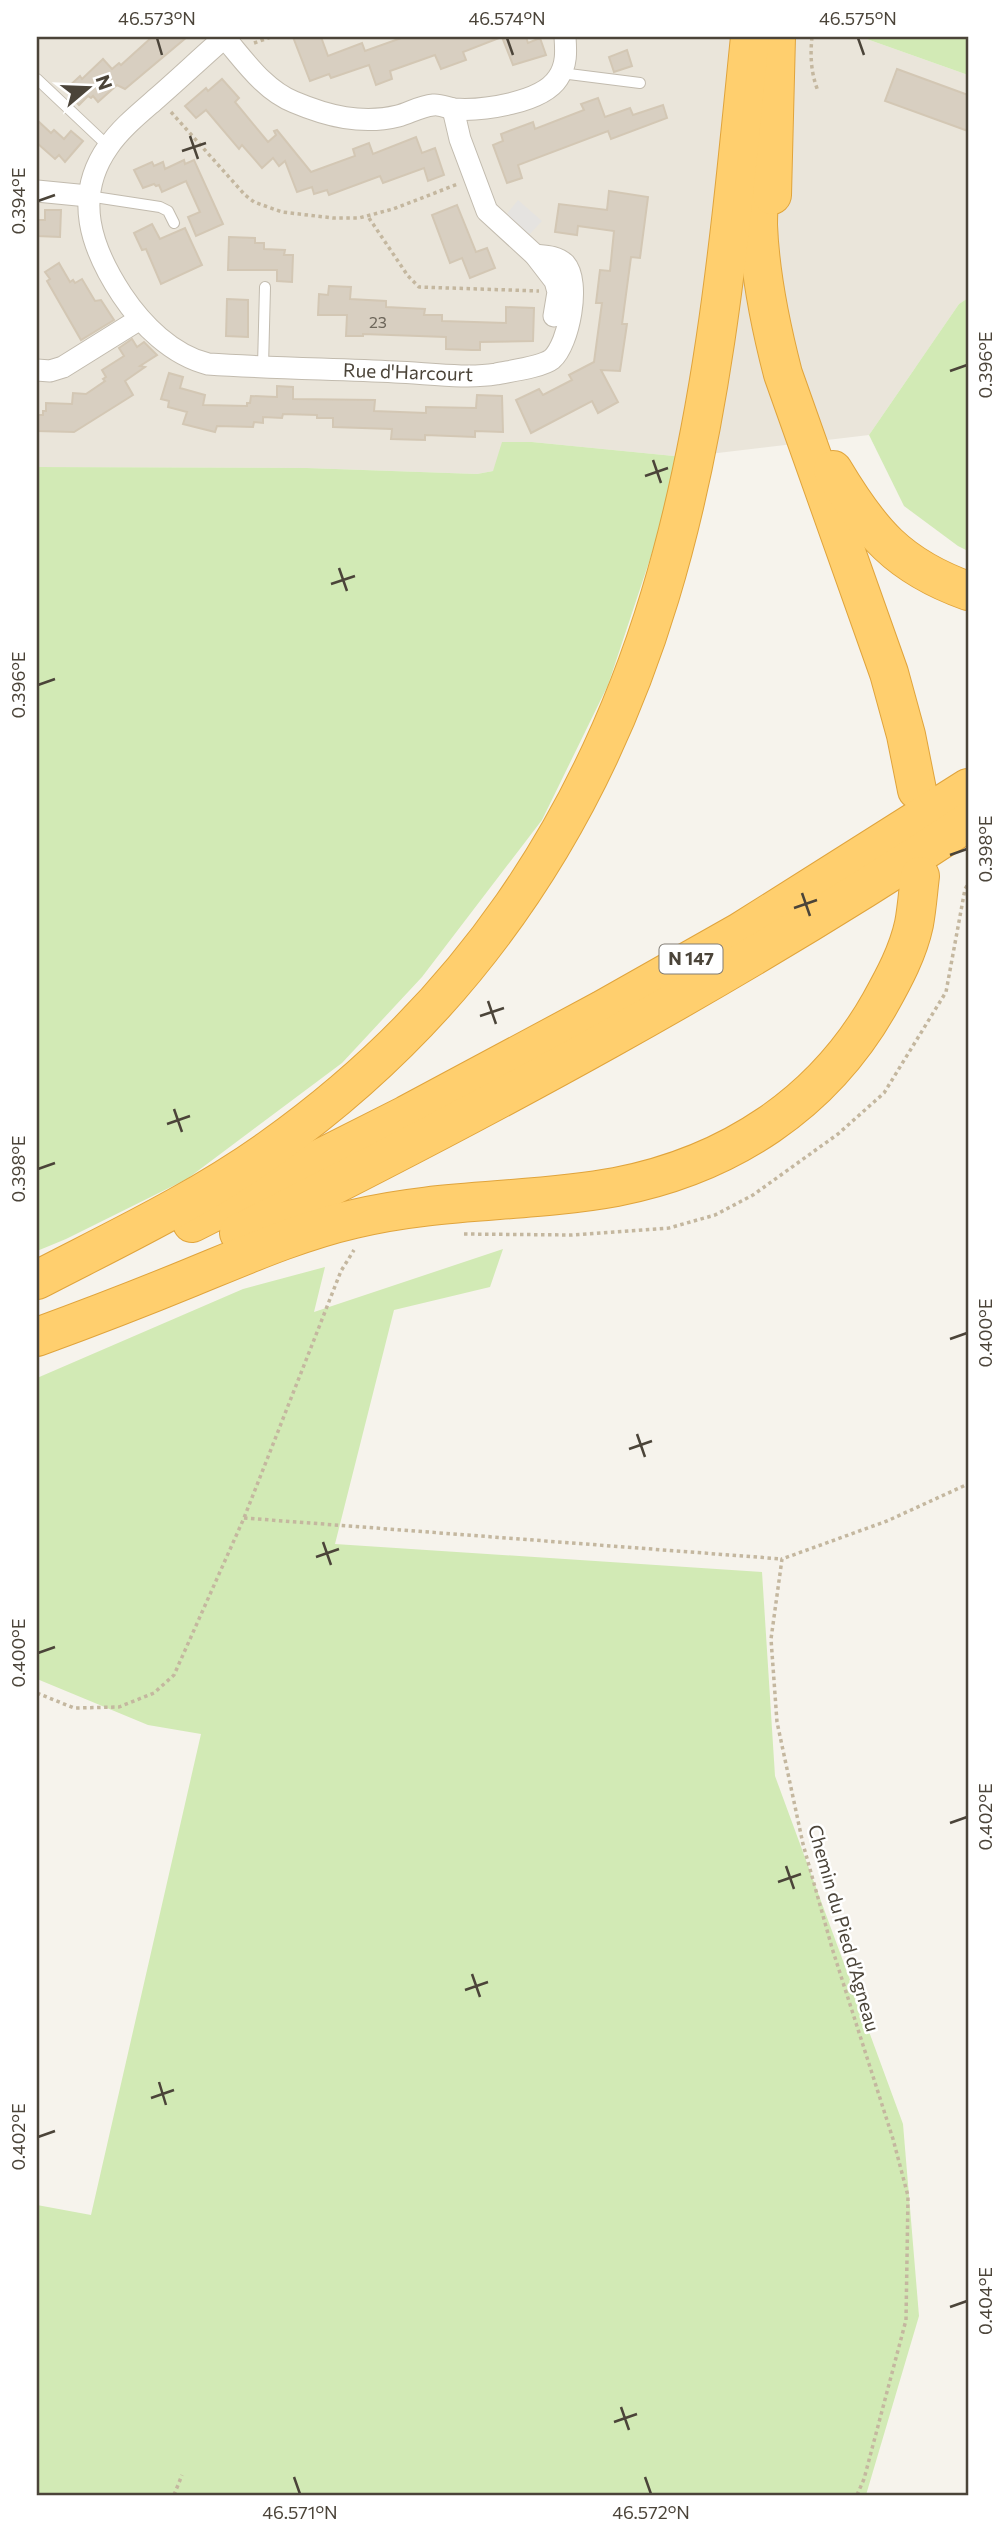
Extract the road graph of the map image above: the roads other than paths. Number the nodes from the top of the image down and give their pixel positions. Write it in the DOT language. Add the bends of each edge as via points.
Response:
graph roads {
  1 [pos="224,37"];
  2 [pos="565,37"];
  3 [pos="750,37"];
  4 [pos="769,37"];
  5 [pos="776,37"];
  6 [pos="561,73"];
  7 [pos="37,79"];
  8 [pos="640,83"];
  9 [pos="453,109"];
  10 [pos="108,146"];
  11 [pos="37,191"];
  12 [pos="88,196"];
  13 [pos="174,223"];
  14 [pos="535,254"];
  15 [pos="265,286"];
  16 [pos="140,320"];
  17 [pos="551,360"];
  18 [pos="263,366"];
  19 [pos="37,370"];
  20 [pos="968,591"];
  21 [pos="968,788"];
  22 [pos="916,790"];
  23 [pos="968,822"];
  24 [pos="920,876"];
  25 [pos="37,1280"];
  26 [pos="37,1292"];
  27 [pos="37,1330"];
  28 [pos="37,1336"];
  1 -- 9 [label="street" via="266,84 290,101 320,112 373,120 433,105"];
  1 -- 10 [label="street, Rue d'Harcourt"];
  2 -- 6 [label="street"];
  3 -- 25 [label="highway" via="716,334 681,517 633,675 597,763 558,839 466,970 346,1089 271,1148 179,1207"];
  4 -- 22 [label="highway" via="758,223 770,323 783,374 889,673"];
  5 -- 20 [label="highway" via="773,270 785,337 806,403 831,466 855,508 883,542 913,565"];
  6 -- 8 [label="lane"];
  6 -- 9 [label="street" via="548,89 503,106"];
  7 -- 10 [label="lane"];
  9 -- 14 [label="street" via="491,217"];
  10 -- 12 [label="street, Rue d'Harcourt"];
  11 -- 12 [label="street"];
  12 -- 13 [label="lane" via="164,208"];
  12 -- 16 [label="street, Rue d'Harcourt" via="93,235 118,288"];
  14 -- 17 [label="street" via="552,274 558,292"];
  14 -- 17 [label="street" via="558,259 572,279 565,342"];
  15 -- 18 [label="lane"];
  16 -- 18 [label="street, Rue d'Harcourt" via="196,361"];
  16 -- 19 [label="street" via="63,367"];
  17 -- 18 [label="street, Rue d'Harcourt" via="486,375"];
  21 -- 26 [label="highway, N 147" via="740,932 577,1023 282,1180"];
  23 -- 27 [label="highway, N 147" via="614,1038 298,1204"];
  24 -- 28 [label="highway" via="914,925 897,973 841,1061 802,1100 760,1132 713,1157 663,1177 613,1188 355,1218 285,1238"];
}
